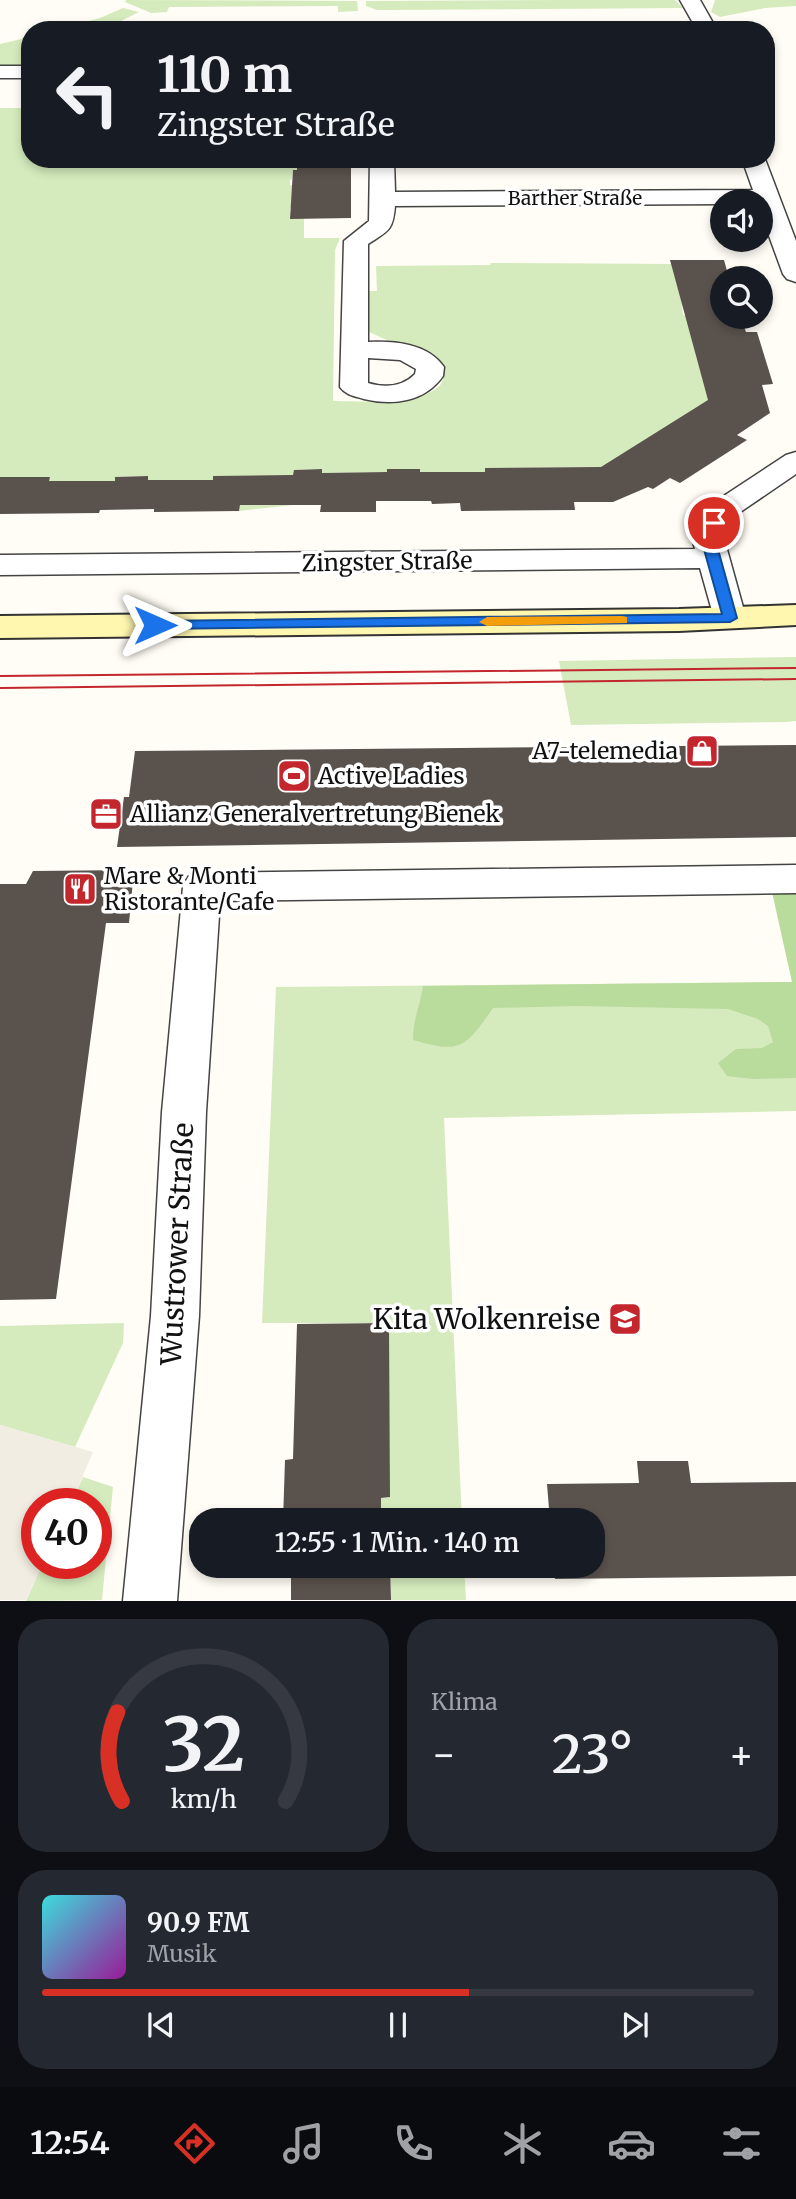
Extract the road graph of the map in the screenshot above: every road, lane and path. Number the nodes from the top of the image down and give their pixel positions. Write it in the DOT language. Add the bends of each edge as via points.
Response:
graph roads {
  1 [pos="690,0"];
  2 [pos="702,21"];
  3 [pos="0,72"];
  4 [pos="21,72"];
  5 [pos="382,168"];
  6 [pos="756,168"];
  7 [pos="763,189"];
  8 [pos="710,197"];
  9 [pos="383,200"];
  10 [pos="773,215"];
  11 [pos="796,274"];
  12 [pos="355,350"];
  13 [pos="796,461"];
  14 [pos="712,558"];
  15 [pos="0,565"];
  16 [pos="796,615"];
  17 [pos="730,618"];
  18 [pos="0,627"];
  19 [pos="796,879"];
  20 [pos="150,1601"];
  1 -- 2 [label="street"];
  3 -- 4 [label="street"];
  5 -- 9 [label="street"];
  6 -- 7 [label="street"];
  8 -- 9 [label="street, Barther Straße"];
  9 -- 12 [label="street" via="381,224 356,241"];
  10 -- 11 [label="street"];
  13 -- 14 [label="street" via="721,511 707,535"];
  14 -- 15 [label="street, Zingster Straße"];
  14 -- 17 [label="street"];
  16 -- 17 [label="street"];
  17 -- 18 [label="street"];
  19 -- 20 [label="street, Wustrower Straße" via="202,887 184,1112 176,1316"];
}
